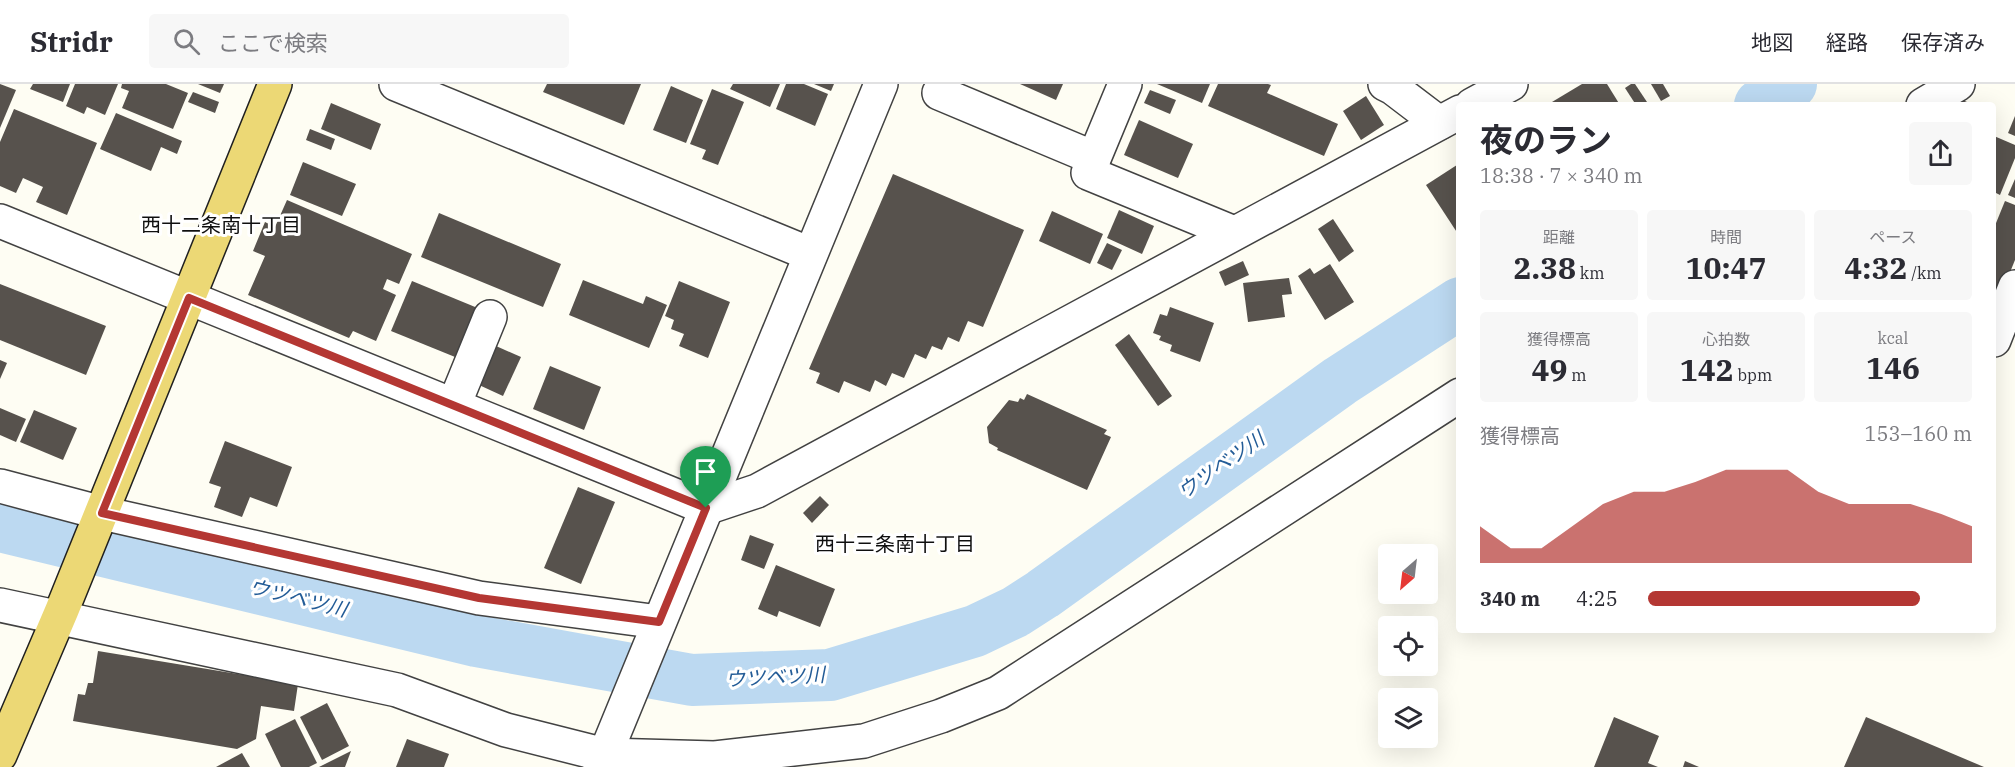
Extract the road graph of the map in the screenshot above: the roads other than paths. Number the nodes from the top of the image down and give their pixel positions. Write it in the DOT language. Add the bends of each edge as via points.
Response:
graph roads {
  1 [pos="275,84"];
  2 [pos="396,84"];
  3 [pos="881,84"];
  4 [pos="1125,84"];
  5 [pos="1385,84"];
  6 [pos="1511,84"];
  7 [pos="1958,84"];
  8 [pos="939,93"];
  9 [pos="1478,102"];
  10 [pos="1928,102"];
  11 [pos="1449,117"];
  12 [pos="1094,159"];
  13 [pos="0,221"];
  14 [pos="1234,233"];
  15 [pos="810,254"];
  16 [pos="2015,287"];
  17 [pos="189,298"];
  18 [pos="490,318"];
  19 [pos="1996,337"];
  20 [pos="1996,343"];
  21 [pos="2015,352"];
  22 [pos="1456,398"];
  23 [pos="454,405"];
  24 [pos="0,486"];
  25 [pos="706,508"];
  26 [pos="99,518"];
  27 [pos="0,605"];
  28 [pos="60,614"];
  29 [pos="659,622"];
  30 [pos="607,750"];
  31 [pos="0,755"];
  1 -- 17 [label="main road"];
  2 -- 15 [label="street"];
  3 -- 15 [label="street"];
  4 -- 12 [label="street"];
  5 -- 11 [label="street"];
  6 -- 9 [label="street"];
  7 -- 10 [label="street"];
  8 -- 12 [label="street"];
  11 -- 14 [label="street"];
  12 -- 14 [label="street" via="1088,173"];
  13 -- 17 [label="street"];
  14 -- 25 [label="street" via="757,490"];
  15 -- 25 [label="street"];
  16 -- 19 [label="street"];
  17 -- 23 [label="street"];
  17 -- 26 [label="main road"];
  18 -- 23 [label="street"];
  20 -- 21 [label="street"];
  22 -- 30 [label="street" via="998,693 864,741 715,758"];
  23 -- 25 [label="street"];
  24 -- 26 [label="street"];
  25 -- 29 [label="street"];
  26 -- 28 [label="main road"];
  26 -- 29 [label="street" via="479,598"];
  27 -- 28 [label="street"];
  28 -- 30 [label="street" via="397,690 506,730"];
  28 -- 31 [label="main road"];
  29 -- 30 [label="street"];
}
